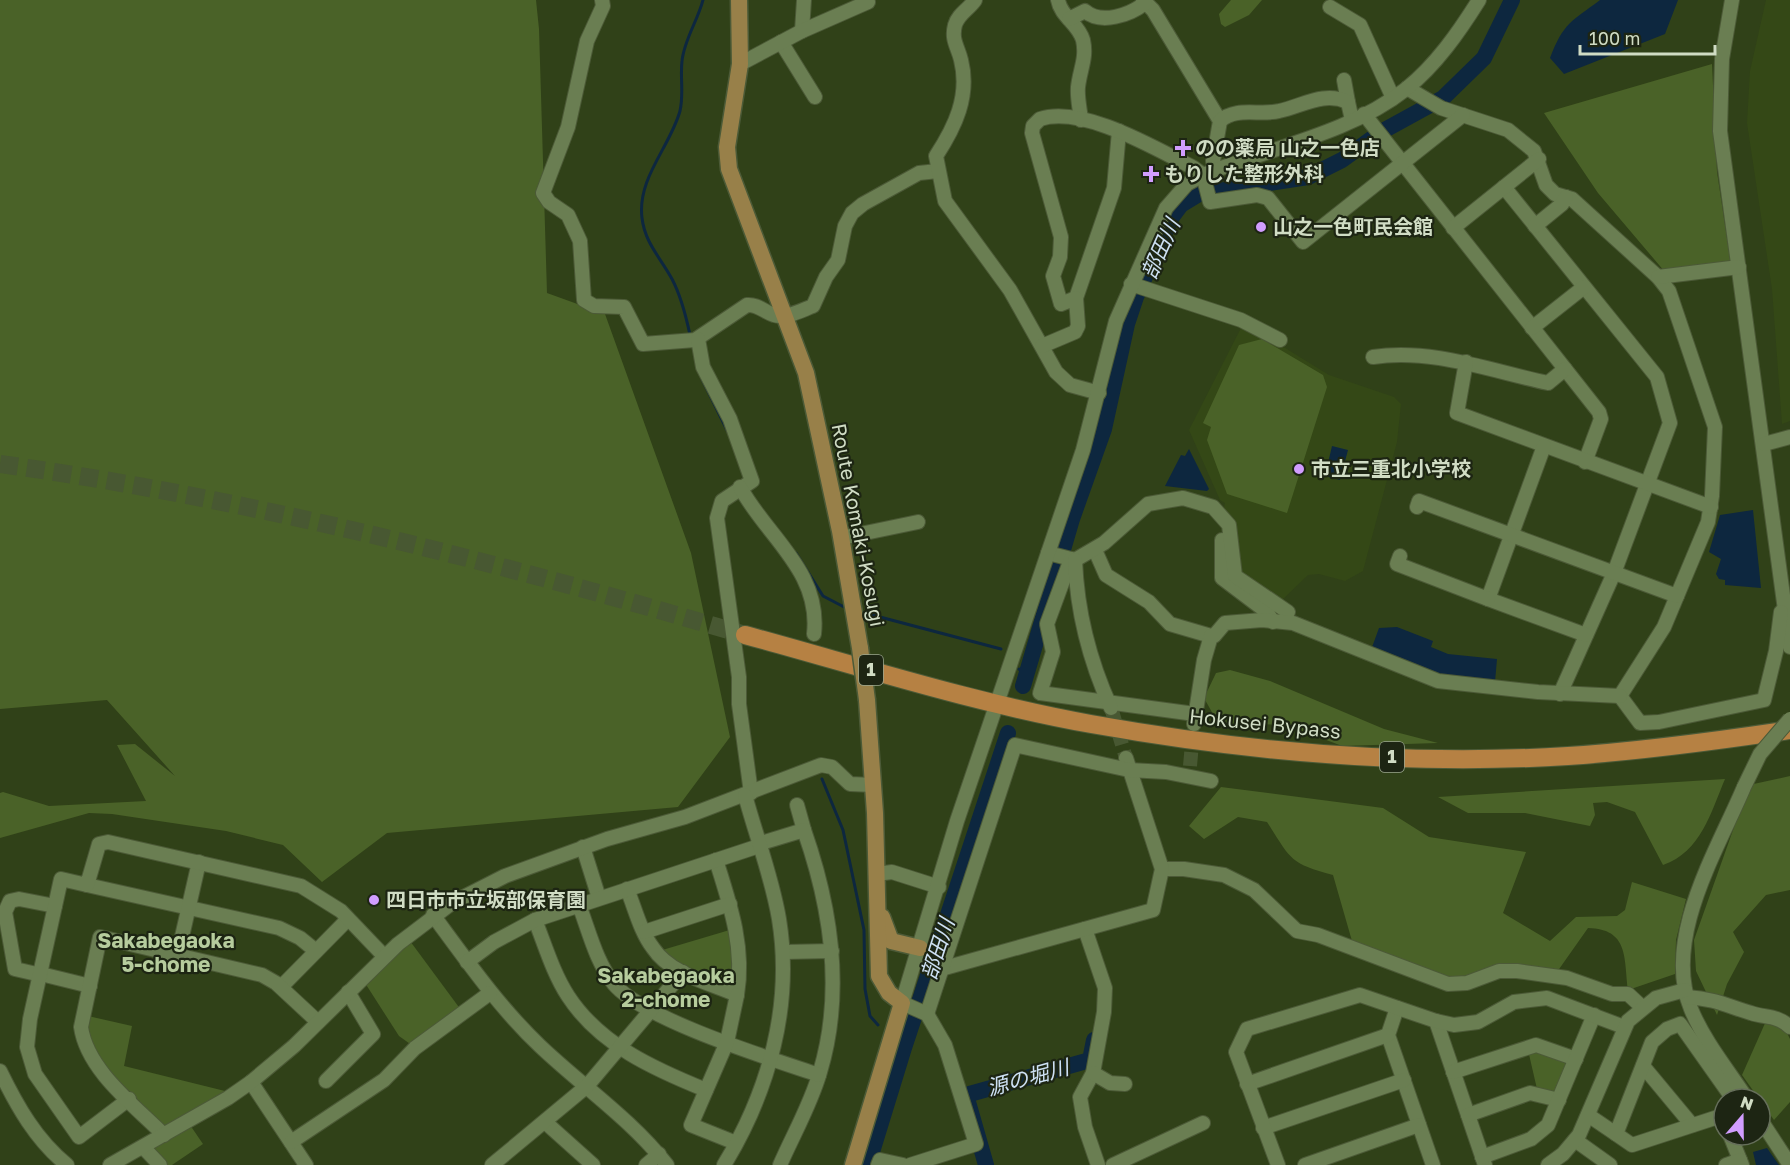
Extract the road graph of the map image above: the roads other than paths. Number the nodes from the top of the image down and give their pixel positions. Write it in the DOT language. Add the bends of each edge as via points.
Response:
graph roads {
  1 [pos="602,0"];
  2 [pos="739,0"];
  3 [pos="804,0"];
  4 [pos="975,0"];
  5 [pos="1058,0"];
  6 [pos="1479,0"];
  7 [pos="1732,0"];
  8 [pos="1144,1"];
  9 [pos="868,2"];
  10 [pos="1330,7"];
  11 [pos="1069,19"];
  12 [pos="802,31"];
  13 [pos="781,42"];
  14 [pos="740,64"];
  15 [pos="1344,80"];
  16 [pos="1407,88"];
  17 [pos="815,97"];
  18 [pos="1393,98"];
  19 [pos="1348,102"];
  20 [pos="1463,115"];
  21 [pos="1358,117"];
  22 [pos="1082,120"];
  23 [pos="1220,121"];
  24 [pos="1119,131"];
  25 [pos="1539,159"];
  26 [pos="1401,164"];
  27 [pos="938,171"];
  28 [pos="1208,183"];
  29 [pos="1504,187"];
  30 [pos="1566,197"];
  31 [pos="1535,226"];
  32 [pos="1453,228"];
  33 [pos="1739,267"];
  34 [pos="1658,277"];
  35 [pos="1138,287"];
  36 [pos="1584,287"];
  37 [pos="1076,298"];
  38 [pos="783,316"];
  39 [pos="1532,328"];
  40 [pos="693,340"];
  41 [pos="1280,340"];
  42 [pos="1042,346"];
  43 [pos="1373,357"];
  44 [pos="1466,362"];
  45 [pos="1565,369"];
  46 [pos="1099,393"];
  47 [pos="1790,437"];
  48 [pos="1764,444"];
  49 [pos="1544,446"];
  50 [pos="1585,462"];
  51 [pos="1648,485"];
  52 [pos="744,486"];
  53 [pos="1203,502"];
  54 [pos="1417,507"];
  55 [pos="1711,507"];
  56 [pos="918,522"];
  57 [pos="1511,535"];
  58 [pos="841,538"];
  59 [pos="1095,550"];
  60 [pos="1051,554"];
  61 [pos="1400,556"];
  62 [pos="1071,560"];
  63 [pos="1614,573"];
  64 [pos="1784,588"];
  65 [pos="1677,596"];
  66 [pos="1488,599"];
  67 [pos="1288,612"];
  68 [pos="1273,622"];
  69 [pos="814,634"];
  70 [pos="1586,634"];
  71 [pos="745,635"];
  72 [pos="1211,636"];
  73 [pos="1790,646"];
  74 [pos="1560,694"];
  75 [pos="1620,696"];
  76 [pos="997,703"];
  77 [pos="1110,706"];
  78 [pos="1790,719"];
  79 [pos="1790,730"];
  80 [pos="1127,764"];
  81 [pos="1211,781"];
  82 [pos="873,785"];
  83 [pos="748,794"];
  84 [pos="797,805"];
  85 [pos="804,830"];
  86 [pos="759,845"];
  87 [pos="583,847"];
  88 [pos="716,860"];
  89 [pos="199,862"];
  90 [pos="1162,869"];
  91 [pos="876,874"];
  92 [pos="87,885"];
  93 [pos="939,886"];
  94 [pos="627,889"];
  95 [pos="876,896"];
  96 [pos="599,898"];
  97 [pos="730,904"];
  98 [pos="579,905"];
  99 [pos="55,906"];
  100 [pos="189,907"];
  101 [pos="433,915"];
  102 [pos="348,918"];
  103 [pos="535,920"];
  104 [pos="1085,929"];
  105 [pos="644,932"];
  106 [pos="920,948"];
  107 [pos="316,951"];
  108 [pos="832,951"];
  109 [pos="783,952"];
  110 [pos="178,954"];
  111 [pos="384,956"];
  112 [pos="467,962"];
  113 [pos="941,969"];
  114 [pos="683,972"];
  115 [pos="41,974"];
  116 [pos="90,986"];
  117 [pos="281,987"];
  118 [pos="348,992"];
  119 [pos="490,993"];
  120 [pos="1686,994"];
  121 [pos="737,995"];
  122 [pos="1642,1007"];
  123 [pos="1397,1008"];
  124 [pos="915,1009"];
  125 [pos="650,1011"];
  126 [pos="1594,1015"];
  127 [pos="1436,1021"];
  128 [pos="318,1022"];
  129 [pos="1624,1027"];
  130 [pos="1790,1027"];
  131 [pos="1388,1035"];
  132 [pos="727,1042"];
  133 [pos="619,1047"];
  134 [pos="772,1059"];
  135 [pos="1576,1059"];
  136 [pos="1642,1066"];
  137 [pos="0,1071"];
  138 [pos="1453,1072"];
  139 [pos="1094,1073"];
  140 [pos="819,1075"];
  141 [pos="1404,1080"];
  142 [pos="326,1081"];
  143 [pos="251,1082"];
  144 [pos="1125,1084"];
  145 [pos="1247,1084"];
  146 [pos="587,1086"];
  147 [pos="1725,1087"];
  148 [pos="1739,1087"];
  149 [pos="706,1090"];
  150 [pos="129,1099"];
  151 [pos="1559,1100"];
  152 [pos="1468,1115"];
  153 [pos="1588,1115"];
  154 [pos="1712,1120"];
  155 [pos="545,1122"];
  156 [pos="1203,1124"];
  157 [pos="1419,1125"];
  158 [pos="1692,1125"];
  159 [pos="1263,1128"];
  160 [pos="1616,1134"];
  161 [pos="164,1135"];
  162 [pos="1772,1137"];
  163 [pos="1575,1140"];
  164 [pos="291,1142"];
  165 [pos="736,1143"];
  166 [pos="143,1147"];
  167 [pos="1735,1147"];
  168 [pos="663,1160"];
  169 [pos="1484,1161"];
  170 [pos="1741,1162"];
  171 [pos="67,1165"];
  172 [pos="110,1165"];
  173 [pos="160,1165"];
  174 [pos="306,1165"];
  175 [pos="492,1165"];
  176 [pos="593,1165"];
  177 [pos="646,1165"];
  178 [pos="724,1165"];
  179 [pos="780,1165"];
  180 [pos="853,1165"];
  181 [pos="878,1165"];
  182 [pos="903,1165"];
  183 [pos="910,1165"];
  184 [pos="1098,1165"];
  185 [pos="1113,1165"];
  186 [pos="1278,1165"];
  187 [pos="1305,1165"];
  188 [pos="1433,1165"];
  189 [pos="1548,1165"];
  190 [pos="1610,1165"];
  191 [pos="1726,1165"];
  192 [pos="1790,1165"];
  1 -- 40 [label="street" via="603,6 587,41 568,127 543,193 568,215 580,241 582,297 586,303 624,307 646,346"];
  2 -- 14 [label="main road, Route Komaki-Kosugi"];
  3 -- 12 [label="street"];
  4 -- 27 [label="street" via="958,18 954,30 953,41 961,57 963,96 951,133 936,156"];
  5 -- 11 [label="street"];
  6 -- 16 [label="street" via="1446,47"];
  7 -- 33 [label="street" via="1722,59 1720,131"];
  8 -- 11 [label="street" via="1139,8 1106,19 1085,11"];
  8 -- 23 [label="street"];
  9 -- 12 [label="street"];
  10 -- 18 [label="street" via="1360,25"];
  11 -- 22 [label="street" via="1080,32 1085,51 1078,87"];
  12 -- 13 [label="street"];
  13 -- 14 [label="street"];
  13 -- 17 [label="street"];
  14 -- 38 [label="main road, Route Komaki-Kosugi" via="727,147 729,169"];
  15 -- 19 [label="street"];
  16 -- 18 [label="street"];
  16 -- 20 [label="street" via="1441,108"];
  18 -- 21 [label="street"];
  19 -- 21 [label="street"];
  19 -- 23 [label="street" via="1314,99 1276,112 1233,113"];
  20 -- 25 [label="street" via="1508,130"];
  20 -- 26 [label="street"];
  21 -- 26 [label="street" via="1378,134"];
  21 -- 28 [label="street"];
  22 -- 24 [label="street"];
  22 -- 37 [label="street" via="1044,117 1036,122 1032,133 1061,237 1060,257 1053,276 1061,304"];
  23 -- 28 [label="street"];
  24 -- 28 [label="street" via="1194,168"];
  24 -- 37 [label="street" via="1114,188"];
  25 -- 29 [label="street"];
  25 -- 30 [label="street" via="1546,185 1555,194"];
  26 -- 28 [label="street" via="1303,242 1268,198 1257,195 1210,202"];
  26 -- 32 [label="street"];
  27 -- 38 [label="street" via="919,172 858,208 848,219 838,260 813,306"];
  27 -- 42 [label="street" via="950,210 1010,290"];
  28 -- 35 [label="street" via="1187,184 1166,208"];
  29 -- 31 [label="street"];
  29 -- 32 [label="street"];
  30 -- 31 [label="street"];
  30 -- 34 [label="street"];
  31 -- 36 [label="street"];
  32 -- 39 [label="street"];
  33 -- 34 [label="street"];
  33 -- 48 [label="street"];
  34 -- 55 [label="street" via="1669,291 1715,427"];
  35 -- 41 [label="street" via="1241,320"];
  35 -- 46 [label="street" via="1116,321"];
  36 -- 39 [label="street"];
  36 -- 51 [label="street" via="1657,377 1670,423"];
  37 -- 42 [label="street" via="1075,332"];
  38 -- 40 [label="street" via="747,305"];
  38 -- 58 [label="main road, Route Komaki-Kosugi" via="806,373"];
  39 -- 45 [label="street"];
  40 -- 52 [label="street" via="742,447"];
  42 -- 46 [label="street" via="1063,380"];
  43 -- 44 [label="street" via="1398,354"];
  44 -- 45 [label="street" via="1548,383"];
  44 -- 49 [label="street" via="1457,413"];
  45 -- 50 [label="street" via="1601,419"];
  46 -- 60 [label="street"];
  47 -- 48 [label="street"];
  48 -- 64 [label="street"];
  49 -- 50 [label="street"];
  49 -- 57 [label="street"];
  50 -- 51 [label="street"];
  51 -- 55 [label="street"];
  51 -- 63 [label="street"];
  52 -- 69 [label="street" via="756,514 795,560 815,607"];
  52 -- 83 [label="street" via="722,501 717,519 739,677"];
  53 -- 59 [label="street" via="1173,498 1148,504"];
  53 -- 67 [label="street" via="1229,525 1235,576"];
  53 -- 68 [label="street" via="1221,529 1222,578 1268,612"];
  54 -- 57 [label="street" via="1419,501"];
  55 -- 65 [label="street"];
  56 -- 58 [label="street"];
  57 -- 63 [label="street"];
  57 -- 66 [label="street"];
  58 -- 82 [label="main road, Route Komaki-Kosugi, bridge" via="867,700"];
  59 -- 62 [label="street"];
  59 -- 72 [label="street" via="1106,575 1149,602 1170,624"];
  60 -- 62 [label="street"];
  60 -- 76 [label="street"];
  61 -- 66 [label="street" via="1397,564"];
  62 -- 77 [label="street" via="1079,613"];
  62 -- 77 [label="street" via="1047,624 1053,652 1040,693"];
  63 -- 65 [label="street"];
  63 -- 70 [label="street"];
  64 -- 73 [label="street"];
  64 -- 75 [label="street" via="1776,651 1764,700 1640,723"];
  65 -- 75 [label="street" via="1665,627"];
  66 -- 70 [label="street"];
  68 -- 72 [label="street" via="1225,623"];
  68 -- 74 [label="street" via="1293,623 1438,681"];
  70 -- 74 [label="street"];
  71 -- 76 [label="highway, Hokusei Bypass / 1"];
  72 -- 77 [label="street" via="1195,719"];
  74 -- 75 [label="street"];
  76 -- 79 [label="highway, Hokusei Bypass / 1" via="1089,724 1183,738 1262,748 1422,759 1632,751"];
  76 -- 93 [label="street"];
  78 -- 120 [label="street, bridge" via="1760,754 1690,915 1683,954"];
  80 -- 81 [label="street" via="1166,772 1189,771"];
  80 -- 90 [label="street"];
  80 -- 113 [label="street" via="1016,745"];
  82 -- 83 [label="street" via="850,784 832,767 817,766"];
  82 -- 91 [label="main road, Route Komaki-Kosugi"];
  83 -- 86 [label="street"];
  83 -- 87 [label="street" via="659,826"];
  84 -- 85 [label="street"];
  85 -- 86 [label="street"];
  85 -- 108 [label="street" via="825,900"];
  86 -- 88 [label="street"];
  86 -- 109 [label="street" via="775,902"];
  87 -- 96 [label="street"];
  87 -- 101 [label="street" via="487,884"];
  88 -- 94 [label="street"];
  88 -- 97 [label="street"];
  89 -- 92 [label="street" via="102,842 95,850"];
  89 -- 100 [label="street"];
  89 -- 102 [label="street" via="291,882 322,896"];
  90 -- 104 [label="street" via="1153,910"];
  90 -- 122 [label="street" via="1224,875 1254,890 1297,931 1318,935 1442,982 1467,982 1499,971 1543,974 1612,994 1629,994"];
  91 -- 93 [label="street" via="892,872"];
  91 -- 95 [label="main road, Route Komaki-Kosugi"];
  92 -- 99 [label="street" via="61,879"];
  92 -- 100 [label="street"];
  93 -- 106 [label="street"];
  94 -- 96 [label="street"];
  94 -- 105 [label="street"];
  95 -- 106 [label="main road" via="891,941"];
  95 -- 124 [label="main road, Route Komaki-Kosugi" via="879,976 889,993"];
  96 -- 98 [label="street"];
  97 -- 105 [label="street"];
  97 -- 121 [label="street" via="738,949"];
  98 -- 103 [label="street"];
  98 -- 125 [label="street" via="609,977 623,993"];
  99 -- 115 [label="street"];
  99 -- 115 [label="street" via="19,899 10,901 5,912 15,969"];
  100 -- 107 [label="street" via="279,928"];
  100 -- 110 [label="street"];
  101 -- 111 [label="street"];
  101 -- 112 [label="street"];
  102 -- 107 [label="street"];
  102 -- 111 [label="street"];
  103 -- 112 [label="street"];
  103 -- 133 [label="street" via="569,998"];
  104 -- 113 [label="street"];
  104 -- 139 [label="street" via="1105,988"];
  105 -- 114 [label="street" via="661,958"];
  106 -- 124 [label="street"];
  107 -- 117 [label="street"];
  108 -- 109 [label="street"];
  108 -- 140 [label="street" via="831,1015"];
  109 -- 134 [label="street" via="780,1022"];
  110 -- 116 [label="street" via="100,937"];
  110 -- 117 [label="street" via="251,971"];
  111 -- 118 [label="street"];
  112 -- 119 [label="street"];
  113 -- 124 [label="street"];
  114 -- 121 [label="street"];
  114 -- 125 [label="street"];
  115 -- 116 [label="street"];
  115 -- 150 [label="street" via="27,1047 33,1070 44,1089 79,1137"];
  116 -- 150 [label="street" via="82,1035 108,1078"];
  117 -- 128 [label="street"];
  118 -- 128 [label="street"];
  118 -- 142 [label="street" via="373,1034"];
  119 -- 146 [label="street" via="542,1048"];
  119 -- 164 [label="street" via="415,1048 384,1080"];
  120 -- 122 [label="street" via="1663,995"];
  120 -- 130 [label="street" via="1774,1016"];
  120 -- 148 [label="street" via="1700,1028"];
  121 -- 132 [label="street"];
  122 -- 129 [label="street"];
  123 -- 127 [label="street"];
  123 -- 131 [label="street"];
  123 -- 145 [label="street" via="1359,995 1247,1029 1236,1052"];
  124 -- 180 [label="main road"];
  124 -- 183 [label="street" via="945,1045 976,1144"];
  125 -- 132 [label="street"];
  125 -- 133 [label="street"];
  126 -- 127 [label="street" via="1547,998 1514,1002 1472,1023"];
  126 -- 129 [label="street"];
  126 -- 135 [label="street"];
  127 -- 138 [label="street"];
  128 -- 143 [label="street"];
  129 -- 153 [label="street"];
  131 -- 141 [label="street"];
  131 -- 145 [label="street"];
  132 -- 134 [label="street"];
  132 -- 149 [label="street"];
  133 -- 146 [label="street"];
  133 -- 149 [label="street" via="632,1057"];
  134 -- 140 [label="street"];
  134 -- 165 [label="street"];
  135 -- 138 [label="street" via="1536,1045"];
  135 -- 151 [label="street"];
  136 -- 147 [label="street" via="1652,1042 1680,1024"];
  136 -- 158 [label="street"];
  136 -- 160 [label="street"];
  137 -- 171 [label="street" via="34,1131"];
  138 -- 152 [label="street"];
  139 -- 144 [label="street" via="1110,1083"];
  139 -- 184 [label="street" via="1080,1097"];
  140 -- 179 [label="street"];
  141 -- 157 [label="street"];
  141 -- 159 [label="street"];
  143 -- 161 [label="street"];
  143 -- 164 [label="street"];
  145 -- 159 [label="street"];
  146 -- 155 [label="street"];
  146 -- 168 [label="street"];
  149 -- 165 [label="street" via="691,1125"];
  150 -- 161 [label="street"];
  151 -- 152 [label="street" via="1530,1093"];
  151 -- 169 [label="street" via="1548,1125 1537,1136"];
  152 -- 169 [label="street"];
  153 -- 160 [label="street"];
  153 -- 163 [label="street"];
  154 -- 158 [label="street"];
  155 -- 175 [label="street"];
  155 -- 176 [label="street"];
  156 -- 185 [label="street"];
  157 -- 187 [label="street"];
  157 -- 188 [label="street"];
  158 -- 160 [label="street" via="1632,1145"];
  159 -- 186 [label="street"];
  161 -- 166 [label="street"];
  162 -- 192 [label="street"];
  163 -- 189 [label="street"];
  163 -- 190 [label="street"];
  164 -- 174 [label="street"];
  165 -- 178 [label="street"];
  166 -- 172 [label="street"];
  166 -- 173 [label="street"];
  167 -- 170 [label="street"];
  168 -- 177 [label="street"];
  170 -- 191 [label="street"];
  181 -- 182 [label="street" via="880,1160"];
}
